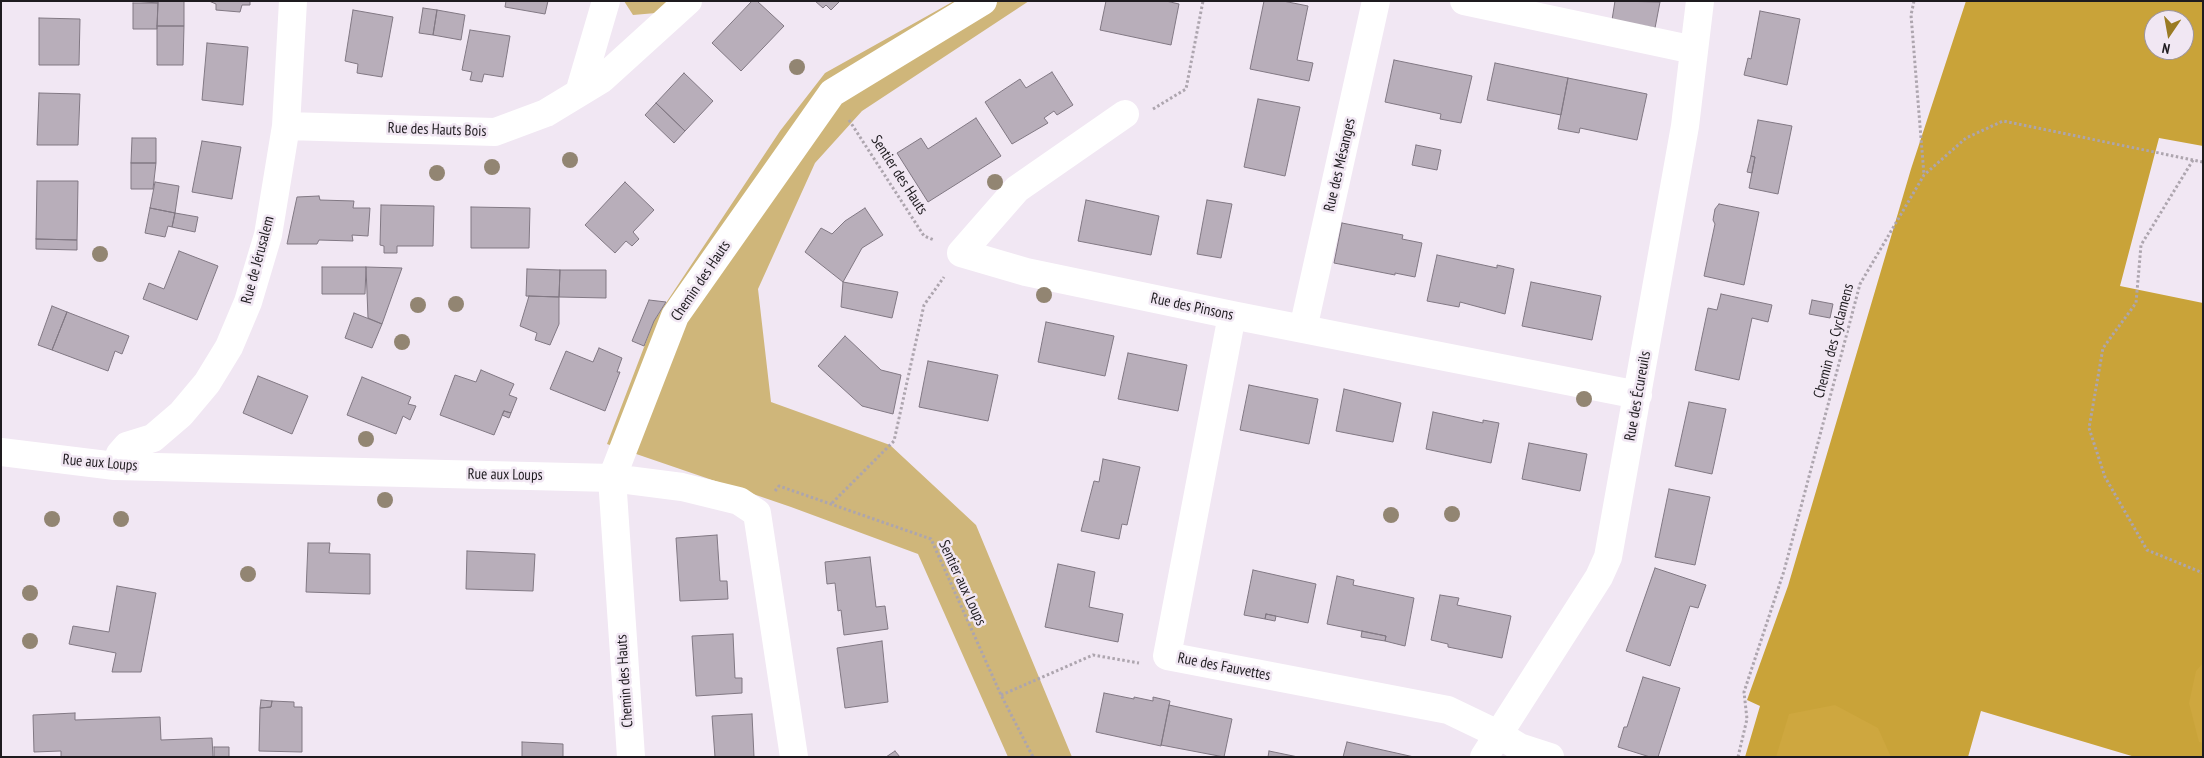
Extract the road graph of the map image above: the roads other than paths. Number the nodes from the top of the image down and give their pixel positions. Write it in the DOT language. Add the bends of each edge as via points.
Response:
graph roads {
  1 [pos="293,1"];
  2 [pos="606,1"];
  3 [pos="688,1"];
  4 [pos="983,1"];
  5 [pos="1376,1"];
  6 [pos="1464,1"];
  7 [pos="1700,1"];
  8 [pos="1694,50"];
  9 [pos="579,93"];
  10 [pos="1125,114"];
  11 [pos="286,126"];
  12 [pos="1232,315"];
  13 [pos="1303,329"];
  14 [pos="1638,395"];
  15 [pos="1,452"];
  16 [pos="115,466"];
  17 [pos="612,478"];
  18 [pos="1498,734"];
  19 [pos="630,757"];
  20 [pos="794,757"];
  21 [pos="1484,757"];
  22 [pos="1550,757"];
  1 -- 11 [label="street, Rue de Jérusalem"];
  2 -- 9 [label="street"];
  3 -- 9 [label="street, Rue des Hauts Bois" via="602,79"];
  4 -- 17 [label="street, Chemin des Hauts" via="832,94 675,316"];
  5 -- 13 [label="street, Rue des Mésanges"];
  6 -- 8 [label="street"];
  7 -- 8 [label="street, Rue des Écureuils"];
  8 -- 14 [label="street, Rue des Écureuils" via="1685,126"];
  9 -- 11 [label="street, Rue des Hauts Bois" via="546,113 495,132"];
  10 -- 12 [label="street, Rue des Pinsons" via="1017,188 961,253 1026,272"];
  11 -- 16 [label="street, Rue de Jérusalem" via="268,235 248,302 229,348 182,414 153,438 127,446"];
  12 -- 13 [label="street, Rue des Pinsons"];
  12 -- 18 [label="street, Rue des Fauvettes" via="1167,656 1448,710"];
  13 -- 14 [label="street, Rue des Pinsons"];
  14 -- 18 [label="street, Rue des Écureuils" via="1608,558"];
  15 -- 16 [label="street, Rue aux Loups"];
  16 -- 17 [label="street, Rue aux Loups"];
  17 -- 19 [label="street, Chemin des Hauts"];
  17 -- 20 [label="street, Rue aux Loups" via="682,487 739,501 757,513"];
  18 -- 21 [label="street, Rue des Écureuils"];
  18 -- 22 [label="street, Rue des Fauvettes" via="1519,747"];
}
